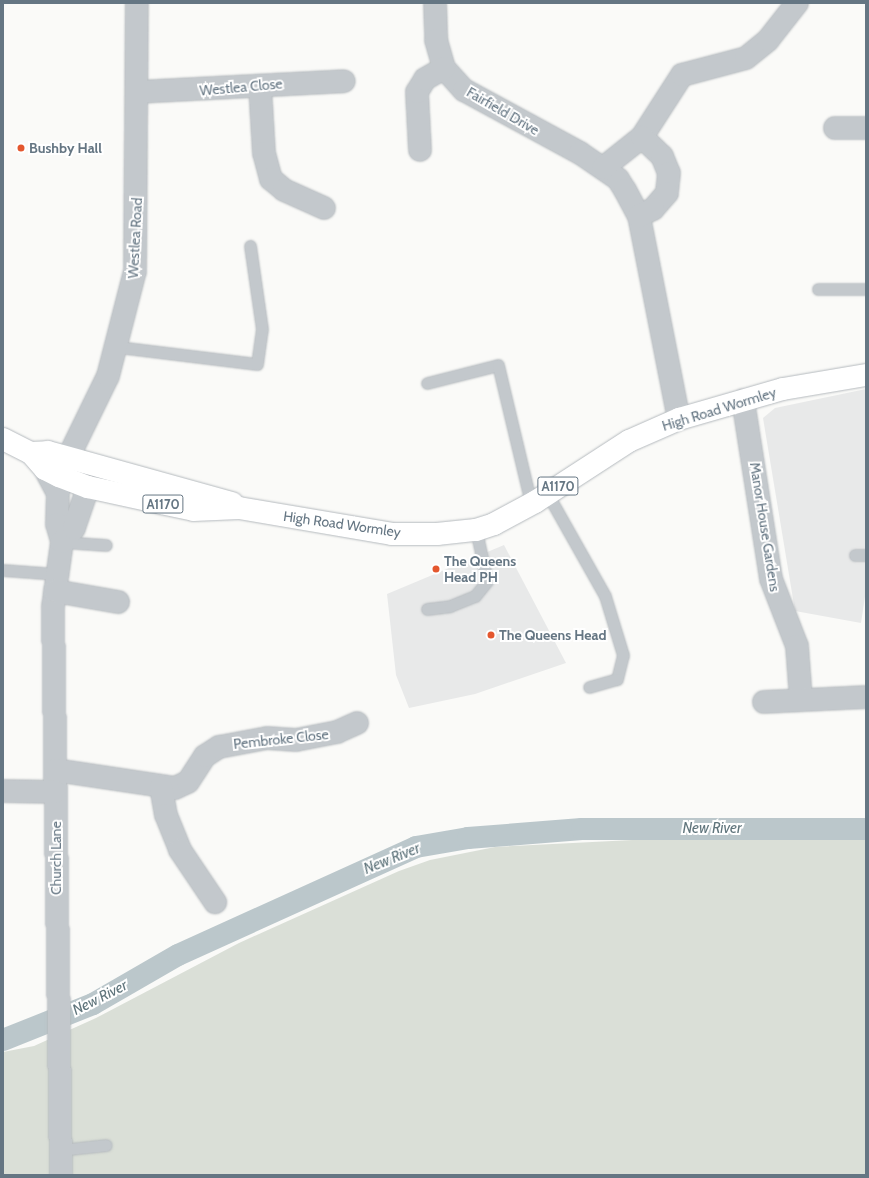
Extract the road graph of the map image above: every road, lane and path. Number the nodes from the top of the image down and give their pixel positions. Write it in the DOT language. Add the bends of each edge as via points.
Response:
graph roads {
  1 [pos="137,3"];
  2 [pos="435,3"];
  3 [pos="797,3"];
  4 [pos="444,68"];
  5 [pos="344,81"];
  6 [pos="260,86"];
  7 [pos="137,92"];
  8 [pos="835,128"];
  9 [pos="866,128"];
  10 [pos="642,137"];
  11 [pos="420,150"];
  12 [pos="603,168"];
  13 [pos="324,208"];
  14 [pos="639,216"];
  15 [pos="250,246"];
  16 [pos="818,289"];
  17 [pos="866,289"];
  18 [pos="118,347"];
  19 [pos="866,375"];
  20 [pos="427,383"];
  21 [pos="743,400"];
  22 [pos="679,419"];
  23 [pos="3,439"];
  24 [pos="31,453"];
  25 [pos="67,460"];
  26 [pos="45,469"];
  27 [pos="88,487"];
  28 [pos="539,499"];
  29 [pos="240,508"];
  30 [pos="476,530"];
  31 [pos="62,542"];
  32 [pos="106,545"];
  33 [pos="3,570"];
  34 [pos="56,583"];
  35 [pos="118,602"];
  36 [pos="427,608"];
  37 [pos="589,687"];
  38 [pos="866,696"];
  39 [pos="801,699"];
  40 [pos="764,702"];
  41 [pos="357,723"];
  42 [pos="55,770"];
  43 [pos="161,787"];
  44 [pos="3,791"];
  45 [pos="55,792"];
  46 [pos="215,902"];
  47 [pos="106,1145"];
  48 [pos="60,1150"];
  49 [pos="61,1175"];
  1 -- 7 [label="street, Westlea Road"];
  2 -- 4 [label="street, Fairfield Drive" via="436,40"];
  3 -- 10 [label="street" via="768,40 746,58 682,75"];
  4 -- 11 [label="street" via="425,79 417,92"];
  4 -- 12 [label="street, Fairfield Drive" via="464,90 491,107"];
  5 -- 6 [label="street, Westlea Close"];
  6 -- 7 [label="street, Westlea Close"];
  6 -- 13 [label="street" via="264,153 271,179 284,190"];
  7 -- 18 [label="street, Westlea Road" via="135,271"];
  8 -- 9 [label="street"];
  10 -- 12 [label="street"];
  10 -- 14 [label="street" via="662,156 669,179 660,202"];
  12 -- 14 [label="street, Fairfield Drive" via="618,179"];
  14 -- 22 [label="street, Fairfield Drive"];
  15 -- 18 [label="lane" via="262,329 258,364"];
  16 -- 17 [label="lane"];
  18 -- 25 [label="street, Westlea Road" via="108,376"];
  19 -- 21 [label="main road, High Road Wormley / A1170" via="828,380"];
  20 -- 28 [label="lane" via="498,366"];
  21 -- 22 [label="main road, High Road Wormley / A1170"];
  21 -- 39 [label="street, Manor House Gardens" via="772,579 797,646"];
  22 -- 28 [label="main road, High Road Wormley / A1170" via="629,441"];
  23 -- 24 [label="main road, High Road Wormley / A1170"];
  24 -- 25 [label="main road, High Road Wormley" via="48,452"];
  24 -- 26 [label="main road, High Road Wormley / A1170"];
  25 -- 27 [label="main road" via="86,477"];
  25 -- 29 [label="main road, High Road Wormley" via="222,498"];
  26 -- 27 [label="main road, High Road Wormley / A1170"];
  26 -- 31 [label="street, Church Lane" via="58,493 57,524"];
  27 -- 29 [label="main road, High Road Wormley / A1170" via="193,510"];
  27 -- 31 [label="street" via="74,528"];
  28 -- 30 [label="main road, High Road Wormley / A1170"];
  28 -- 37 [label="lane" via="605,596 623,655 617,679"];
  29 -- 30 [label="main road, High Road Wormley / A1170" via="392,534"];
  30 -- 36 [label="lane" via="487,581 475,596 450,606"];
  31 -- 32 [label="lane"];
  31 -- 34 [label="street, Church Lane"];
  33 -- 34 [label="lane"];
  34 -- 35 [label="street"];
  34 -- 42 [label="street, Church Lane"];
  38 -- 39 [label="street"];
  39 -- 40 [label="street"];
  41 -- 43 [label="street, Pembroke Close" via="337,732 296,740 267,738 219,747 205,756 185,784"];
  42 -- 43 [label="street, Pembroke Close"];
  42 -- 45 [label="street, Church Lane"];
  43 -- 46 [label="street" via="166,816 180,850"];
  44 -- 45 [label="street"];
  45 -- 48 [label="street, Church Lane"];
  47 -- 48 [label="lane"];
  48 -- 49 [label="street, Church Lane"];
}
